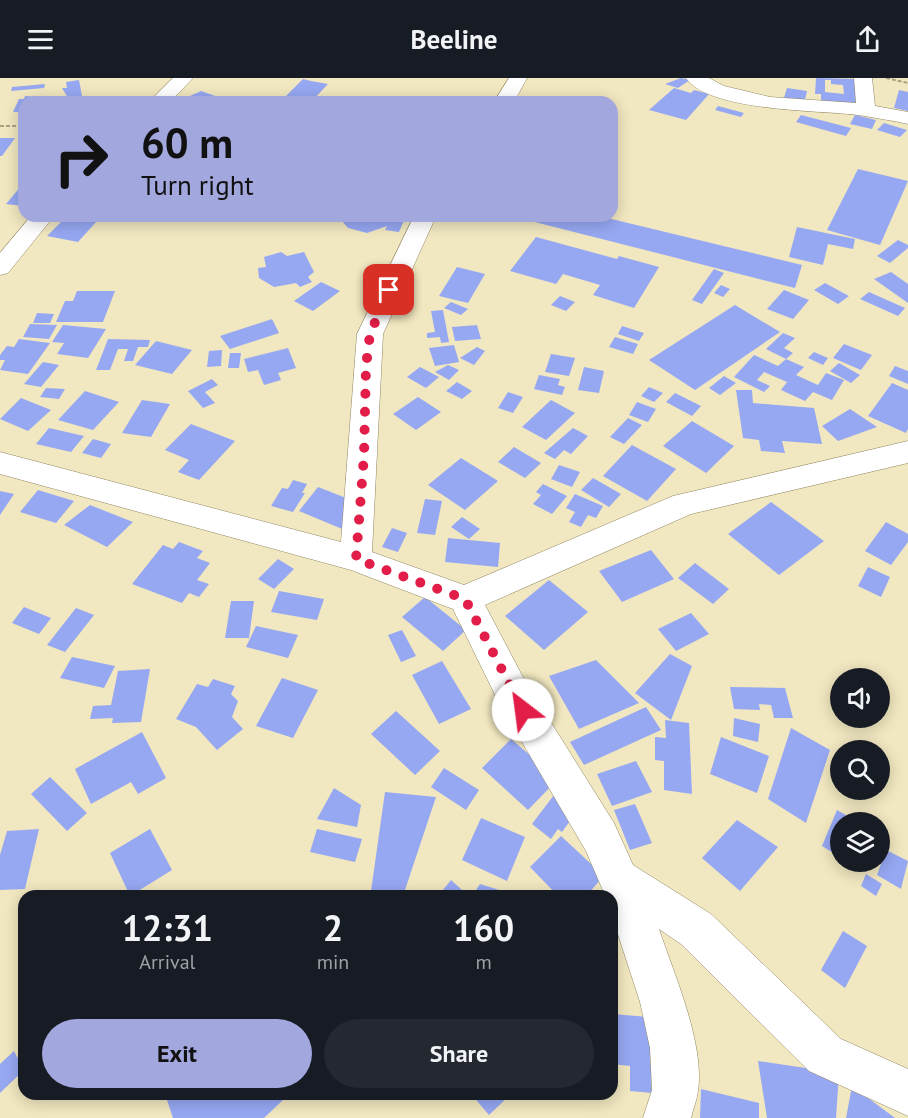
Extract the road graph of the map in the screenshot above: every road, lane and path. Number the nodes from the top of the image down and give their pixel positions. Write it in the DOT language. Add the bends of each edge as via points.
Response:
graph roads {
  1 [pos="184,78"];
  2 [pos="518,78"];
  3 [pos="695,78"];
  4 [pos="863,78"];
  5 [pos="885,78"];
  6 [pos="908,83"];
  7 [pos="165,96"];
  8 [pos="508,96"];
  9 [pos="866,111"];
  10 [pos="908,118"];
  11 [pos="0,126"];
  12 [pos="18,126"];
  13 [pos="38,222"];
  14 [pos="422,222"];
  15 [pos="0,268"];
  16 [pos="908,452"];
  17 [pos="0,463"];
  18 [pos="356,559"];
  19 [pos="465,599"];
  20 [pos="618,879"];
  21 [pos="908,1093"];
  22 [pos="667,1118"];
  1 -- 7 [label="street"];
  2 -- 8 [label="street"];
  3 -- 9 [label="street" via="734,94 789,105"];
  4 -- 9 [label="street"];
  5 -- 6 [label="path"];
  9 -- 10 [label="street"];
  11 -- 12 [label="path"];
  13 -- 15 [label="street"];
  14 -- 18 [label="street" via="370,334"];
  16 -- 19 [label="street" via="684,504"];
  17 -- 18 [label="street"];
  18 -- 19 [label="street"];
  19 -- 20 [label="street" via="512,692 600,837"];
  20 -- 21 [label="street" via="696,929 825,1055"];
  20 -- 22 [label="street" via="662,1002 673,1048 675,1090"];
}
